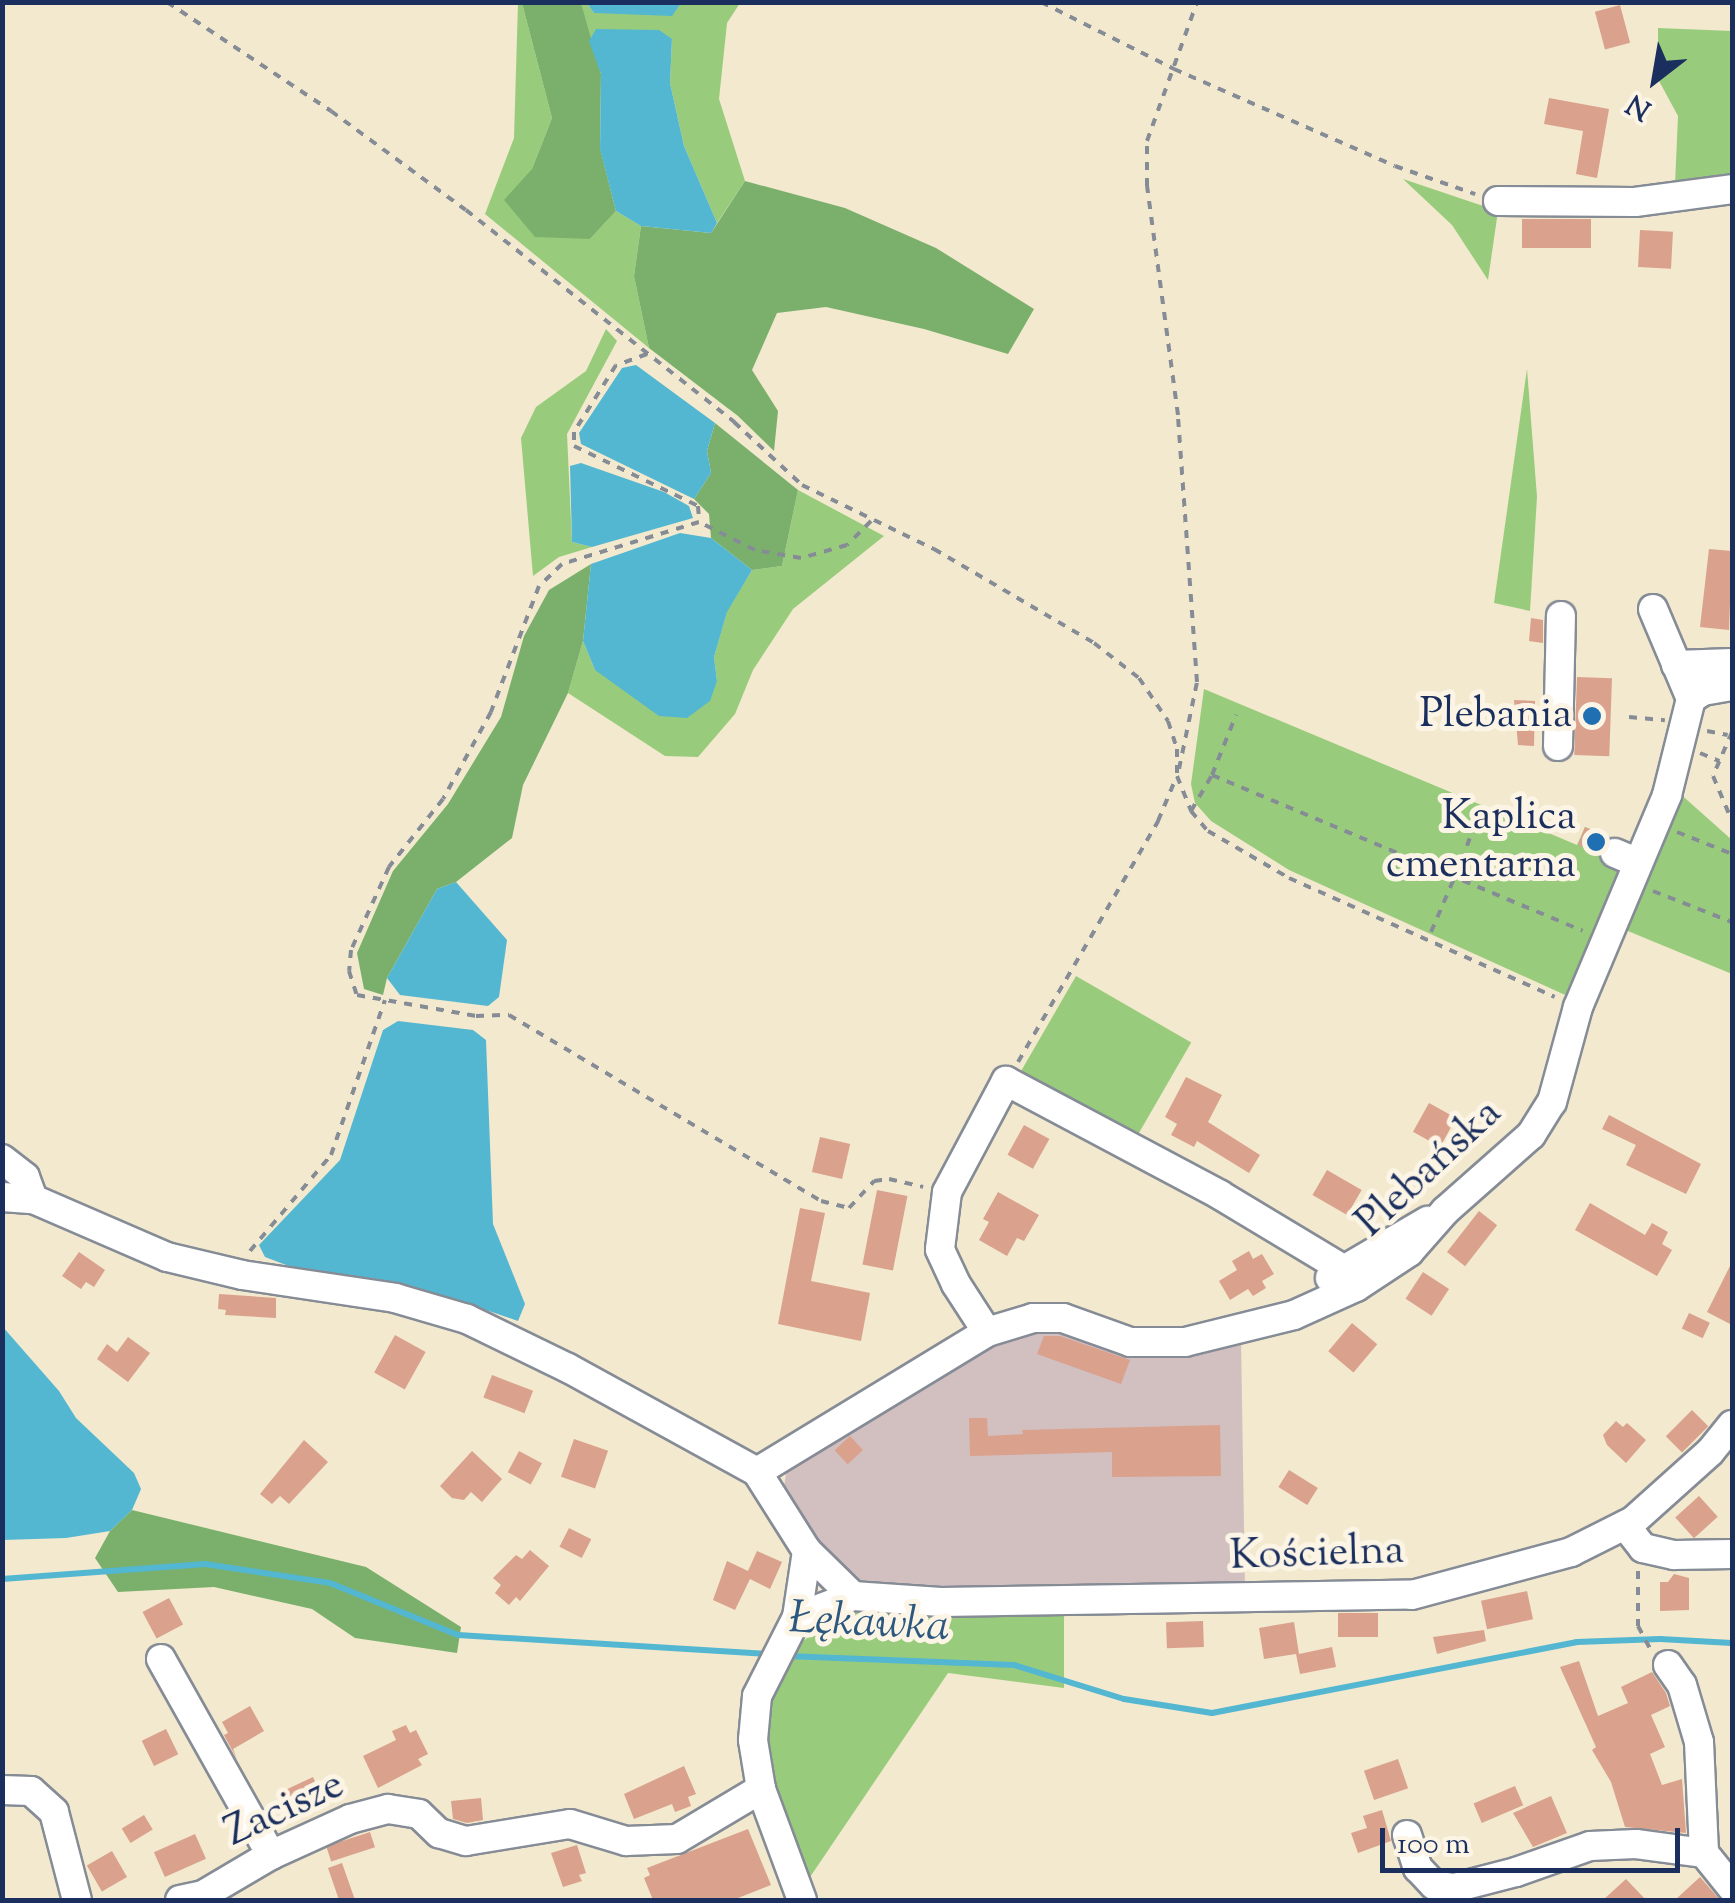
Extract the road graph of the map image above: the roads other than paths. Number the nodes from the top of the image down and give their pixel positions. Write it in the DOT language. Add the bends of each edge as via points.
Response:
graph roads {
  1 [pos="1732,189"];
  2 [pos="1498,201"];
  3 [pos="1652,610"];
  4 [pos="1561,616"];
  5 [pos="1732,663"];
  6 [pos="1676,665"];
  7 [pos="1732,686"];
  8 [pos="1689,716"];
  9 [pos="1558,746"];
  10 [pos="2,1159"];
  11 [pos="2,1197"];
  12 [pos="33,1199"];
  13 [pos="1446,1211"];
  14 [pos="1343,1269"];
  15 [pos="1258,1324"];
  16 [pos="987,1332"];
  17 [pos="1732,1425"];
  18 [pos="757,1472"];
  19 [pos="1625,1525"];
  20 [pos="807,1550"];
  21 [pos="1732,1554"];
  22 [pos="853,1596"];
  23 [pos="797,1617"];
  24 [pos="161,1659"];
  25 [pos="1661,1660"];
  26 [pos="761,1789"];
  27 [pos="2,1790"];
  28 [pos="1407,1835"];
  29 [pos="1704,1852"];
  30 [pos="271,1855"];
  31 [pos="1732,1888"];
  32 [pos="78,1900"];
  33 [pos="180,1900"];
  34 [pos="802,1900"];
  1 -- 2 [label="street" via="1635,202"];
  3 -- 6 [label="street"];
  4 -- 9 [label="street"];
  5 -- 6 [label="street"];
  6 -- 8 [label="street"];
  7 -- 8 [label="street" via="1703,690"];
  8 -- 13 [label="street, Plebańska" via="1667,795 1578,1007 1552,1102 1531,1135"];
  10 -- 12 [label="street" via="25,1177"];
  11 -- 12 [label="street"];
  12 -- 18 [label="street" via="167,1258 395,1298 467,1319"];
  13 -- 14 [label="street"];
  13 -- 15 [label="street, Plebańska" via="1409,1252 1356,1287"];
  14 -- 15 [label="street"];
  14 -- 16 [label="street" via="1220,1194 1006,1082 947,1192 940,1249"];
  15 -- 16 [label="street, Plebańska" via="1185,1342 1130,1342 1064,1318 1032,1318"];
  16 -- 18 [label="street, Plebańska"];
  17 -- 19 [label="street, Kościelna"];
  18 -- 20 [label="street"];
  19 -- 21 [label="street" via="1643,1548"];
  19 -- 22 [label="street, Kościelna" via="1572,1552 1412,1595 941,1602"];
  20 -- 22 [label="street"];
  20 -- 23 [label="street"];
  22 -- 23 [label="street"];
  23 -- 26 [label="street" via="757,1696"];
  24 -- 30 [label="street"];
  25 -- 29 [label="street" via="1682,1685 1698,1742"];
  26 -- 30 [label="street, Zacisze" via="676,1839 626,1842 570,1824 466,1841 439,1832 419,1814 388,1809"];
  26 -- 34 [label="street"];
  27 -- 32 [label="street" via="31,1791 54,1812"];
  28 -- 29 [label="street" via="1418,1868 1434,1885 1454,1888 1590,1846"];
  29 -- 31 [label="street"];
  30 -- 33 [label="street, Zacisze" via="204,1895"];
}
